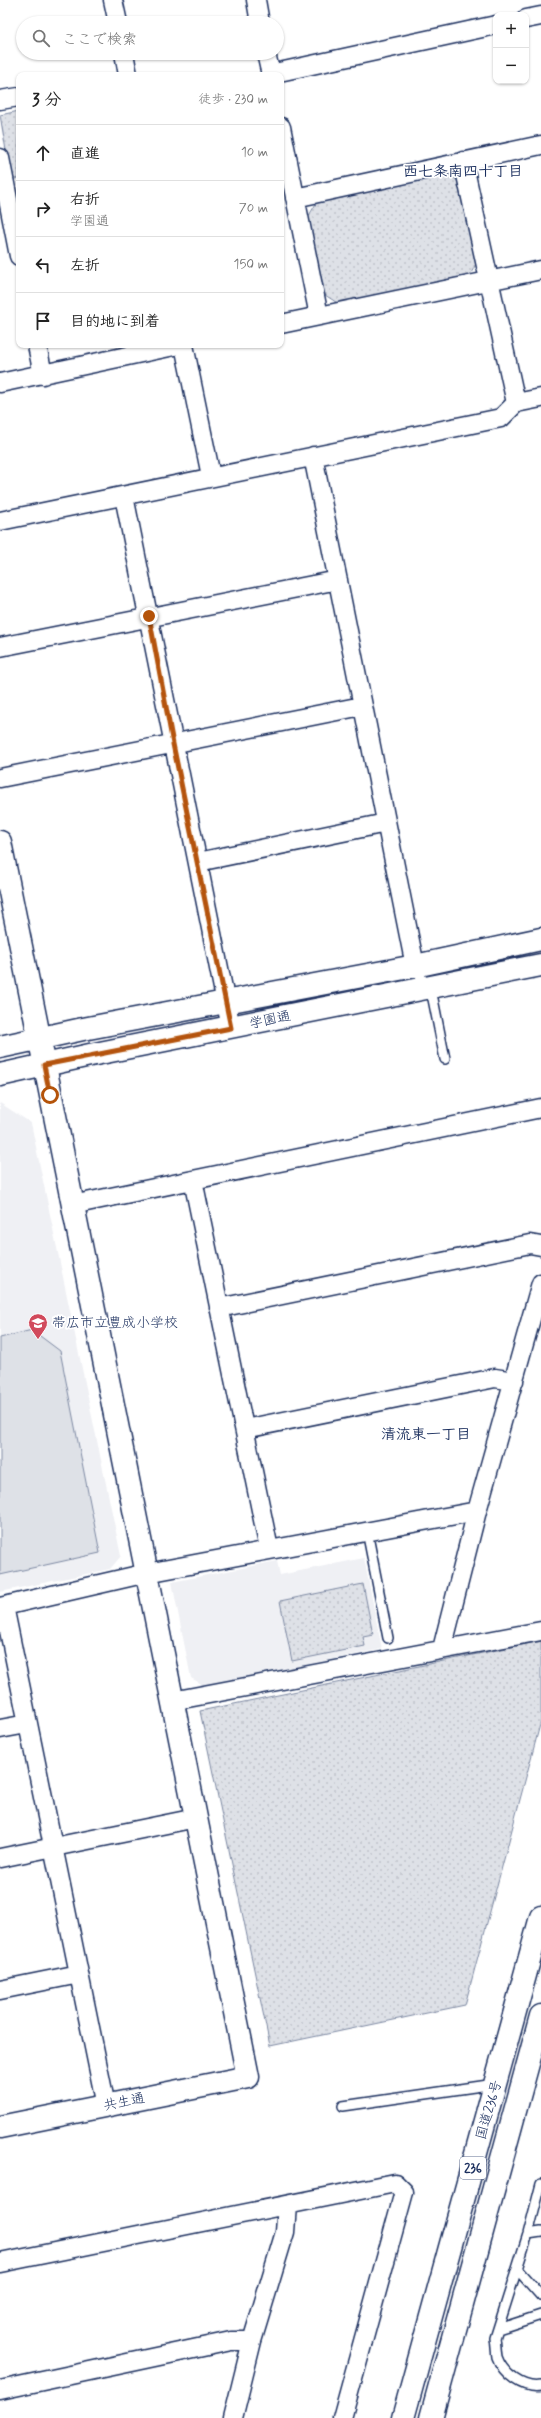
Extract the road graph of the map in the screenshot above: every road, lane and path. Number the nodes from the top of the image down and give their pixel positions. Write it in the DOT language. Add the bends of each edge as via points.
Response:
graph roads {
  1 [pos="113,0"];
  2 [pos="256,0"];
  3 [pos="116,16"];
  4 [pos="259,16"];
  5 [pos="541,16"];
  6 [pos="529,18"];
  7 [pos="493,26"];
  8 [pos="125,60"];
  9 [pos="267,60"];
  10 [pos="127,72"];
  11 [pos="270,72"];
  12 [pos="279,72"];
  13 [pos="16,97"];
  14 [pos="0,100"];
  15 [pos="284,142"];
  16 [pos="541,144"];
  17 [pos="0,158"];
  18 [pos="463,161"];
  19 [pos="12,186"];
  20 [pos="295,198"];
  21 [pos="16,226"];
  22 [pos="541,270"];
  23 [pos="489,281"];
  24 [pos="319,316"];
  25 [pos="284,323"];
  26 [pos="38,348"];
  27 [pos="165,348"];
  28 [pos="185,348"];
  29 [pos="43,375"];
  30 [pos="0,383"];
  31 [pos="541,398"];
  32 [pos="516,403"];
  33 [pos="313,456"];
  34 [pos="211,476"];
  35 [pos="124,496"];
  36 [pos="0,521"];
  37 [pos="338,580"];
  38 [pos="149,616"];
  39 [pos="0,647"];
  40 [pos="362,706"];
  41 [pos="173,744"];
  42 [pos="0,778"];
  43 [pos="386,823"];
  44 [pos="0,842"];
  45 [pos="198,862"];
  46 [pos="541,939"];
  47 [pos="541,965"];
  48 [pos="415,966"];
  49 [pos="426,987"];
  50 [pos="227,1002"];
  51 [pos="231,1028"];
  52 [pos="38,1038"];
  53 [pos="0,1047"];
  54 [pos="444,1059"];
  55 [pos="44,1065"];
  56 [pos="0,1075"];
  57 [pos="541,1108"];
  58 [pos="193,1180"];
  59 [pos="72,1205"];
  60 [pos="541,1246"];
  61 [pos="541,1283"];
  62 [pos="219,1308"];
  63 [pos="514,1381"];
  64 [pos="245,1429"];
  65 [pos="477,1511"];
  66 [pos="367,1532"];
  67 [pos="268,1549"];
  68 [pos="147,1573"];
  69 [pos="2,1606"];
  70 [pos="541,1631"];
  71 [pos="388,1638"];
  72 [pos="6,1649"];
  73 [pos="442,1650"];
  74 [pos="172,1701"];
  75 [pos="28,1724"];
  76 [pos="0,1729"];
  77 [pos="196,1818"];
  78 [pos="53,1847"];
  79 [pos="0,1858"];
  80 [pos="541,1917"];
  81 [pos="79,1974"];
  82 [pos="0,1990"];
  83 [pos="541,2016"];
  84 [pos="497,2084"];
  85 [pos="106,2106"];
  86 [pos="343,2106"];
  87 [pos="0,2127"];
  88 [pos="541,2184"];
  89 [pos="287,2205"];
  90 [pos="541,2232"];
  91 [pos="528,2234"];
  92 [pos="0,2263"];
  93 [pos="517,2269"];
  94 [pos="541,2296"];
  95 [pos="541,2315"];
  96 [pos="498,2329"];
  97 [pos="252,2341"];
  98 [pos="541,2386"];
  99 [pos="0,2390"];
  100 [pos="233,2418"];
  101 [pos="342,2418"];
  102 [pos="403,2418"];
  103 [pos="432,2418"];
  1 -- 3 [label="street"];
  2 -- 4 [label="street"];
  5 -- 6 [label="street"];
  7 -- 12 [label="street"];
  8 -- 10 [label="street"];
  9 -- 11 [label="street"];
  13 -- 14 [label="street"];
  15 -- 20 [label="street"];
  16 -- 18 [label="street"];
  17 -- 19 [label="street"];
  18 -- 20 [label="street"];
  18 -- 23 [label="street"];
  19 -- 21 [label="street"];
  20 -- 24 [label="street"];
  22 -- 23 [label="street"];
  23 -- 24 [label="street"];
  23 -- 32 [label="street"];
  24 -- 25 [label="street"];
  26 -- 29 [label="street"];
  27 -- 29 [label="street"];
  28 -- 34 [label="street"];
  29 -- 30 [label="street"];
  31 -- 32 [label="street"];
  32 -- 33 [label="street" via="501,418"];
  33 -- 34 [label="street"];
  33 -- 37 [label="street"];
  34 -- 35 [label="street"];
  35 -- 36 [label="street"];
  35 -- 38 [label="street"];
  37 -- 38 [label="street"];
  37 -- 40 [label="street"];
  38 -- 39 [label="street"];
  38 -- 41 [label="street"];
  40 -- 41 [label="street"];
  40 -- 43 [label="street"];
  41 -- 42 [label="street"];
  41 -- 45 [label="street"];
  43 -- 45 [label="street"];
  43 -- 48 [label="street"];
  44 -- 52 [label="main road"];
  45 -- 50 [label="street"];
  46 -- 48 [label="main road, 学園通"];
  47 -- 49 [label="main road, 学園通"];
  48 -- 49 [label="lane"];
  48 -- 50 [label="main road, 学園通"];
  49 -- 51 [label="main road, 学園通"];
  49 -- 54 [label="lane" via="433,999"];
  50 -- 51 [label="street"];
  50 -- 52 [label="main road, 学園通"];
  51 -- 55 [label="main road, 学園通"];
  52 -- 53 [label="main road, 学園通"];
  52 -- 55 [label="main road"];
  55 -- 56 [label="main road, 学園通"];
  55 -- 59 [label="main road"];
  57 -- 58 [label="street"];
  58 -- 59 [label="street"];
  58 -- 62 [label="street"];
  59 -- 68 [label="main road"];
  60 -- 62 [label="street" via="530,1244"];
  61 -- 63 [label="street"];
  62 -- 64 [label="street"];
  63 -- 64 [label="street" via="495,1378"];
  63 -- 65 [label="street"];
  64 -- 67 [label="street"];
  65 -- 66 [label="street"];
  65 -- 73 [label="street"];
  66 -- 67 [label="street"];
  66 -- 71 [label="lane"];
  67 -- 68 [label="street"];
  68 -- 69 [label="street"];
  68 -- 74 [label="main road"];
  69 -- 72 [label="street"];
  70 -- 73 [label="street"];
  72 -- 75 [label="street"];
  73 -- 74 [label="street"];
  74 -- 77 [label="main road"];
  75 -- 76 [label="street"];
  75 -- 78 [label="street"];
  77 -- 78 [label="street"];
  77 -- 85 [label="main road, 共生通" via="248,2077"];
  78 -- 79 [label="street"];
  78 -- 81 [label="street"];
  80 -- 84 [label="main road, 国道236号 / 236"];
  81 -- 82 [label="street"];
  81 -- 85 [label="street"];
  83 -- 103 [label="main road, 国道236号 / 236"];
  84 -- 86 [label="lane"];
  84 -- 102 [label="main road, 国道236号 / 236"];
  85 -- 87 [label="main road, 共生通"];
  88 -- 91 [label="lane"];
  89 -- 92 [label="street"];
  89 -- 97 [label="street" via="285,2232"];
  89 -- 101 [label="street" via="395,2183 404,2192"];
  90 -- 91 [label="lane"];
  91 -- 93 [label="lane"];
  93 -- 94 [label="lane"];
  93 -- 96 [label="lane"];
  95 -- 96 [label="lane"];
  96 -- 98 [label="lane" via="495,2338 500,2364 519,2382"];
  97 -- 99 [label="street" via="230,2341"];
  97 -- 100 [label="street"];
}
